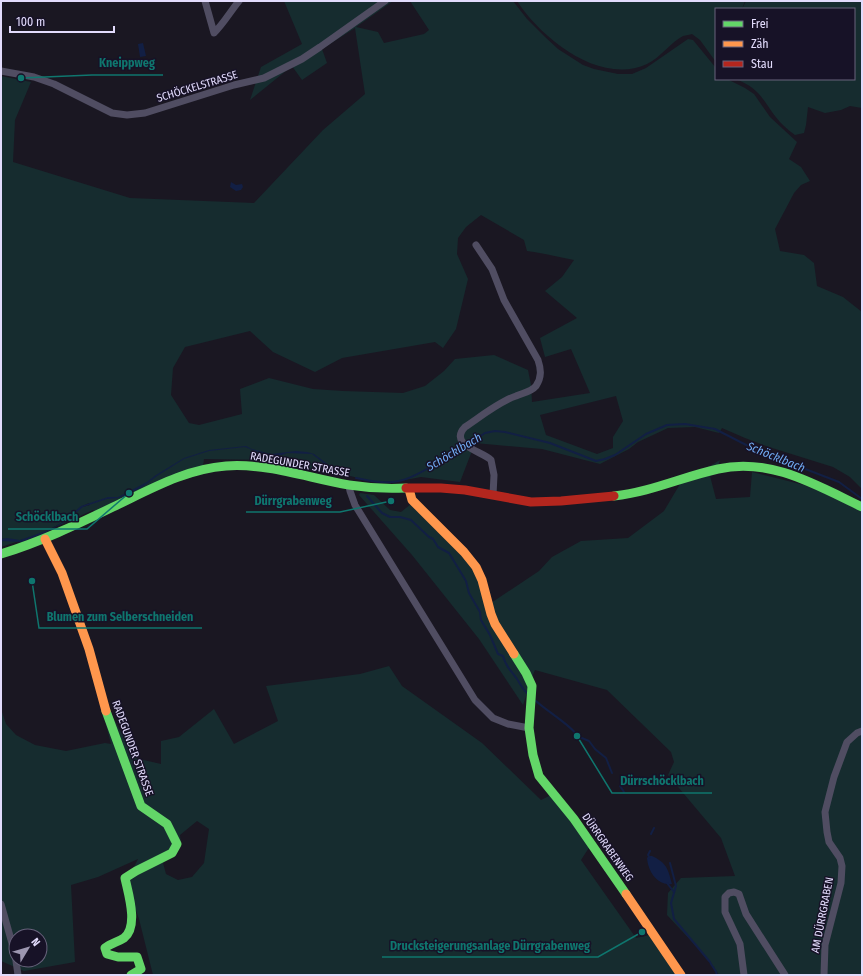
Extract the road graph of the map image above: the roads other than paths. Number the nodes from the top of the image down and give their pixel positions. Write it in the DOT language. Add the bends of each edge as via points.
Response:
graph roads {
  1 [pos="205,1"];
  2 [pos="238,1"];
  3 [pos="384,1"];
  4 [pos="1,71"];
  5 [pos="476,245"];
  6 [pos="349,486"];
  7 [pos="409,489"];
  8 [pos="493,495"];
  9 [pos="862,508"];
  10 [pos="45,539"];
  11 [pos="1,554"];
  12 [pos="529,728"];
  13 [pos="862,731"];
  14 [pos="1,904"];
  15 [pos="18,975"];
  16 [pos="131,975"];
  17 [pos="681,975"];
  18 [pos="744,975"];
  19 [pos="785,975"];
  20 [pos="824,975"];
  1 -- 2 [label="street" via="214,33"];
  3 -- 4 [label="street, SCHÖCKELSTRASSE" via="314,51 264,78 145,113 112,113 54,84 34,77"];
  5 -- 8 [label="street" via="492,269 504,300 538,360 541,370 535,388 506,401 461,431 460,436 466,445 491,460 494,475"];
  6 -- 7 [label="street, RADEGUNDER STRASSE"];
  6 -- 10 [label="street, RADEGUNDER STRASSE" via="261,468 231,465 208,468 171,480"];
  6 -- 12 [label="street" via="355,505 475,700 494,718"];
  7 -- 8 [label="street, RADEGUNDER STRASSE" via="452,488"];
  7 -- 12 [label="street, DÜRRGRABENWEG" via="412,500 476,566 495,624 532,686"];
  8 -- 9 [label="street, RADEGUNDER STRASSE" via="542,502 580,500 642,492 721,468 763,466 800,479"];
  10 -- 11 [label="street, RADEGUNDER STRASSE"];
  10 -- 16 [label="street, RADEGUNDER STRASSE" via="62,573 89,649 102,699 141,806 167,824 178,844 172,853 125,878 131,901 130,930 126,936 104,948 107,954 114,957 137,957 141,969"];
  12 -- 17 [label="street, DÜRRGRABENWEG" via="539,776 596,849"];
  13 -- 20 [label="street, AM DÜRRGRABEN" via="857,732 847,742 827,799 825,812 829,842 840,858 842,866 841,883 825,945"];
  14 -- 15 [label="street"];
  18 -- 19 [label="street" via="740,944 725,912 726,897 734,892 739,894 746,914"];
}
